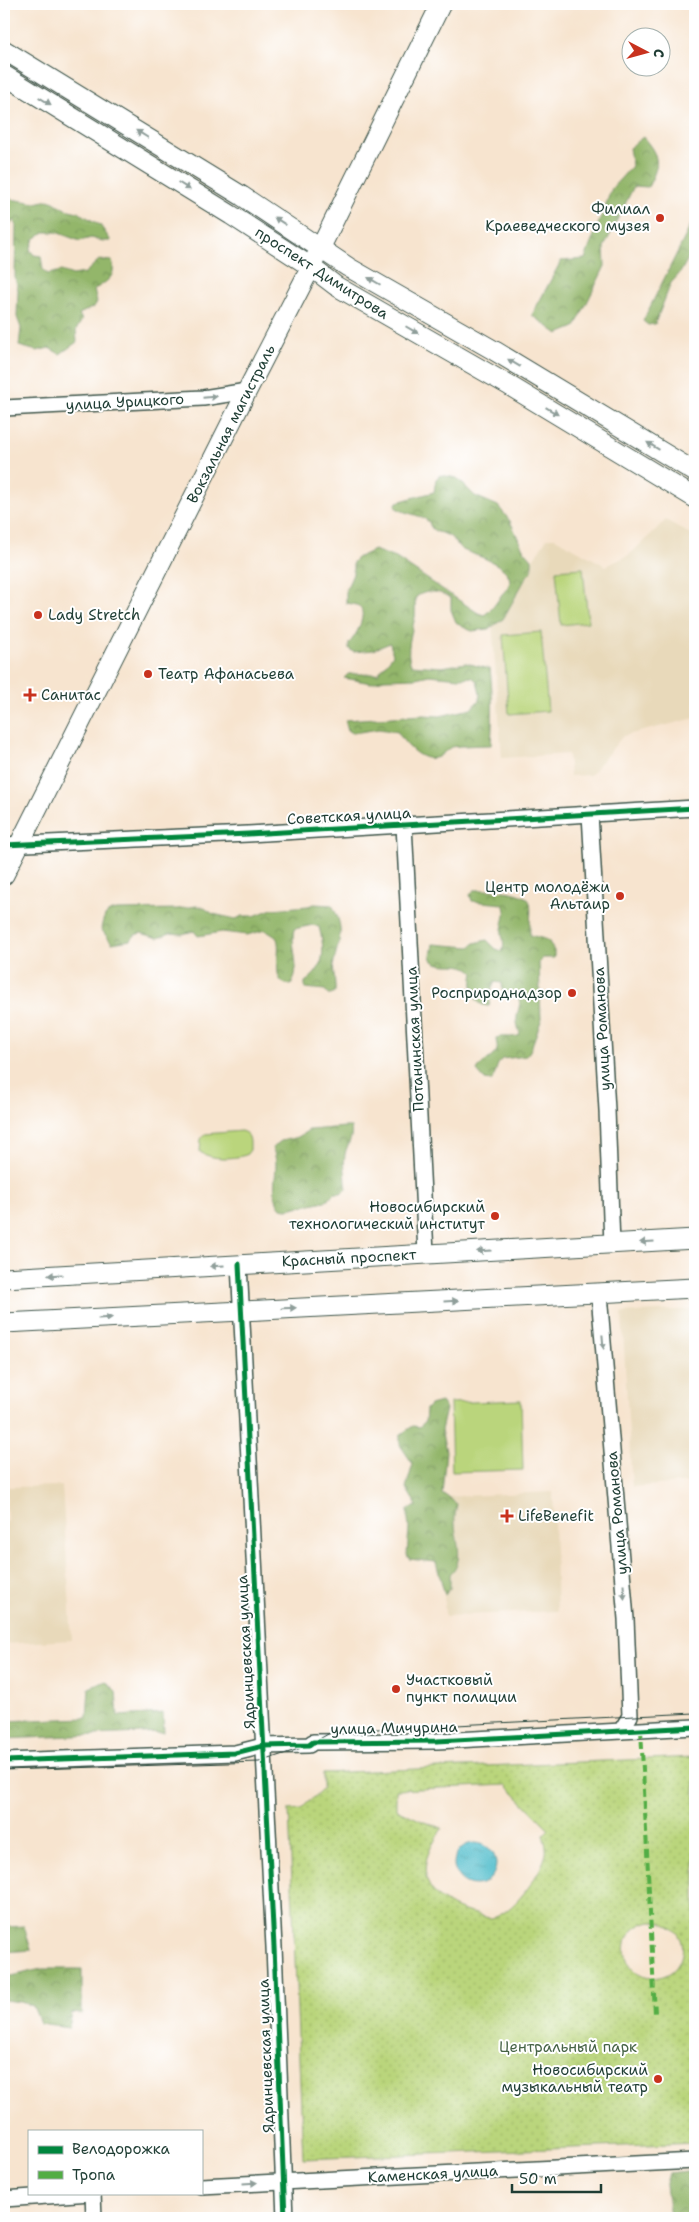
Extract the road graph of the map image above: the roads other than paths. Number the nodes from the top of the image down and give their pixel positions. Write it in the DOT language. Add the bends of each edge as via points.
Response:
graph roads {
  1 [pos="441,4"];
  2 [pos="4,50"];
  3 [pos="4,75"];
  4 [pos="321,247"];
  5 [pos="311,267"];
  6 [pos="246,391"];
  7 [pos="4,408"];
  8 [pos="695,472"];
  9 [pos="695,498"];
  10 [pos="695,808"];
  11 [pos="590,814"];
  12 [pos="404,825"];
  13 [pos="12,845"];
  14 [pos="4,875"];
  15 [pos="695,1239"];
  16 [pos="612,1245"];
  17 [pos="426,1254"];
  18 [pos="239,1264"];
  19 [pos="4,1278"];
  20 [pos="695,1288"];
  21 [pos="599,1294"];
  22 [pos="240,1311"];
  23 [pos="4,1323"];
  24 [pos="695,1727"];
  25 [pos="621,1730"];
  26 [pos="263,1746"];
  27 [pos="4,1761"];
  28 [pos="695,2161"];
  29 [pos="284,2181"];
  30 [pos="202,2186"];
  31 [pos="77,2194"];
  32 [pos="92,2194"];
  33 [pos="4,2199"];
  34 [pos="94,2218"];
  35 [pos="285,2218"];
  1 -- 4 [label="main road, Вокзальная магистраль"];
  4 -- 2 [label="main road, проспект Димитрова, one-way"];
  3 -- 5 [label="main road, проспект Димитрова, one-way"];
  4 -- 5 [label="main road, Вокзальная магистраль"];
  8 -- 4 [label="main road, проспект Димитрова, one-way" via="495,350 348,267"];
  5 -- 6 [label="main road, Вокзальная магистраль"];
  5 -- 9 [label="main road, проспект Димитрова, one-way" via="336,286"];
  7 -- 6 [label="street, улица Урицкого, one-way" via="193,398"];
  6 -- 13 [label="main road, Вокзальная магистраль"];
  10 -- 11 [label="street, Советская улица"];
  11 -- 12 [label="street, Советская улица"];
  11 -- 16 [label="street, улица Романова"];
  12 -- 13 [label="street, Советская улица"];
  12 -- 17 [label="street, Потанинская улица"];
  13 -- 14 [label="main road, Вокзальная магистраль"];
  15 -- 16 [label="main road, Красный проспект, one-way"];
  16 -- 17 [label="main road, Красный проспект, one-way"];
  17 -- 18 [label="main road, Красный проспект"];
  18 -- 19 [label="main road, Красный проспект, one-way"];
  18 -- 22 [label="street, Ядринцевская улица"];
  20 -- 21 [label="main road"];
  22 -- 21 [label="main road, one-way"];
  21 -- 25 [label="street, улица Романова, one-way" via="626,1629 630,1716"];
  23 -- 22 [label="main road, one-way"];
  22 -- 26 [label="street, Ядринцевская улица"];
  24 -- 25 [label="street, улица Мичурина"];
  25 -- 26 [label="street, улица Мичурина" via="437,1741 313,1742 309,1745"];
  26 -- 27 [label="street, улица Мичурина" via="234,1753"];
  26 -- 29 [label="street, Ядринцевская улица"];
  28 -- 29 [label="street, Каменская улица"];
  30 -- 29 [label="street, Каменская улица, one-way"];
  29 -- 35 [label="street, Ядринцевская улица"];
  31 -- 33 [label="street"];
  32 -- 34 [label="street"];
}
